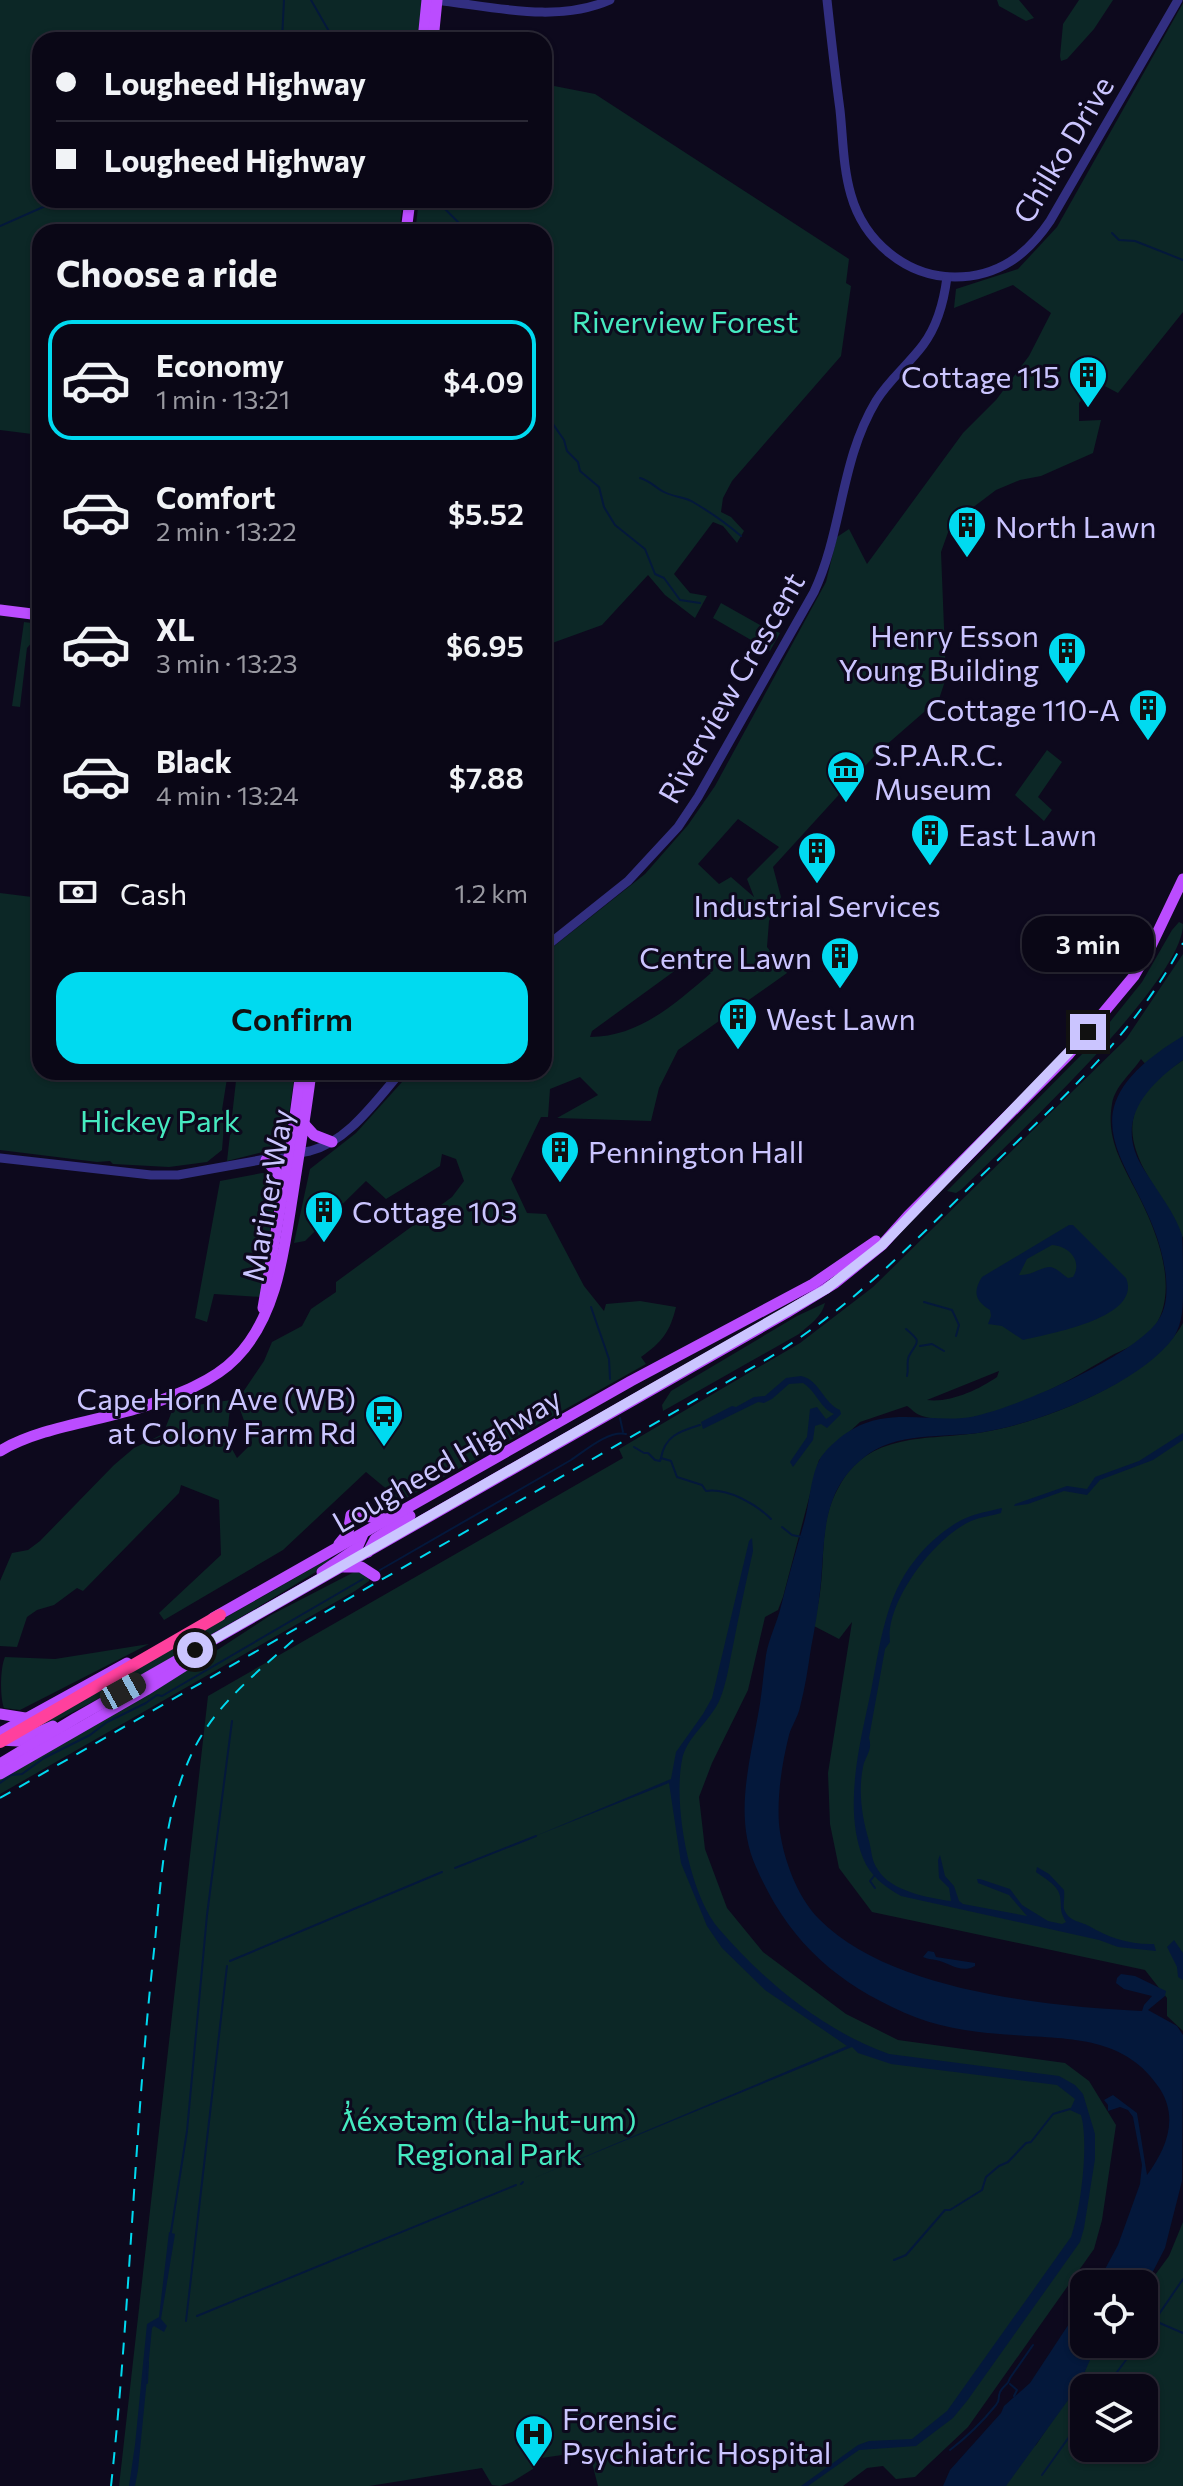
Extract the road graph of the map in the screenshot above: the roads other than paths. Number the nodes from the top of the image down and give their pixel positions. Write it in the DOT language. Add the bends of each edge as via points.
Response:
graph roads {
  1 [pos="427,0"];
  2 [pos="436,0"];
  3 [pos="610,0"];
  4 [pos="827,0"];
  5 [pos="1178,0"];
  6 [pos="424,32"];
  7 [pos="434,32"];
  8 [pos="947,277"];
  9 [pos="0,610"];
  10 [pos="32,614"];
  11 [pos="1183,879"];
  12 [pos="552,942"];
  13 [pos="300,1080"];
  14 [pos="310,1080"];
  15 [pos="394,1080"];
  16 [pos="304,1124"];
  17 [pos="332,1142"];
  18 [pos="294,1154"];
  19 [pos="0,1158"];
  20 [pos="266,1160"];
  21 [pos="284,1181"];
  22 [pos="908,1216"];
  23 [pos="259,1324"];
  24 [pos="0,1451"];
  25 [pos="486,1464"];
  26 [pos="390,1519"];
  27 [pos="363,1534"];
  28 [pos="368,1552"];
  29 [pos="330,1553"];
  30 [pos="344,1567"];
  31 [pos="375,1576"];
  32 [pos="269,1609"];
  33 [pos="220,1615"];
  34 [pos="226,1634"];
  35 [pos="0,1714"];
  36 [pos="25,1718"];
  37 [pos="76,1718"];
  38 [pos="1,1738"];
  39 [pos="0,1764"];
  40 [pos="0,1774"];
  1 -- 6 [label="main road"];
  2 -- 3 [label="street" via="555,13"];
  2 -- 7 [label="main road"];
  4 -- 8 [label="street, Chilko Drive" via="856,210 889,253 916,269"];
  5 -- 8 [label="street, Chilko Drive" via="1035,243 994,271"];
  8 -- 12 [label="street, Riverview Crescent" via="929,336 876,401 853,448 814,592 698,797 643,867"];
  9 -- 10 [label="main road"];
  11 -- 22 [label="main road, Lougheed Highway" via="1134,976 1108,1009"];
  13 -- 18 [label="main road, Mariner Way"];
  14 -- 16 [label="main road, Mariner Way"];
  15 -- 17 [label="street"];
  16 -- 17 [label="main road"];
  16 -- 18 [label="main road, Mariner Way"];
  17 -- 18 [label="street"];
  18 -- 20 [label="street"];
  18 -- 21 [label="main road, Mariner Way"];
  18 -- 23 [label="main road, Mariner Way" via="277,1281"];
  19 -- 20 [label="street" via="163,1175"];
  20 -- 21 [label="main road"];
  21 -- 23 [label="main road, Mariner Way"];
  22 -- 25 [label="main road, Lougheed Highway" via="819,1281"];
  22 -- 28 [label="main road, Lougheed Highway" via="882,1245 821,1292"];
  23 -- 24 [label="main road, Mariner Way" via="234,1360 194,1386 88,1423 36,1434"];
  25 -- 26 [label="main road, Lougheed Highway"];
  25 -- 28 [label="main road" via="374,1540"];
  26 -- 27 [label="main road, Lougheed Highway"];
  26 -- 29 [label="main road" via="354,1514 348,1534"];
  27 -- 29 [label="main road, Lougheed Highway"];
  27 -- 32 [label="main road" via="357,1548"];
  28 -- 30 [label="main road, Lougheed Highway"];
  29 -- 33 [label="main road, Lougheed Highway"];
  30 -- 31 [label="main road" via="361,1567"];
  30 -- 32 [label="main road, Lougheed Highway"];
  32 -- 34 [label="main road, Lougheed Highway"];
  33 -- 36 [label="main road, Lougheed Highway"];
  33 -- 38 [label="highway"];
  34 -- 37 [label="main road, Lougheed Highway"];
  34 -- 40 [label="main road" via="146,1690"];
  35 -- 36 [label="main road"];
  36 -- 38 [label="main road, Lougheed Highway"];
  37 -- 38 [label="main road" via="20,1741"];
  37 -- 39 [label="main road, Lougheed Highway"];
}
